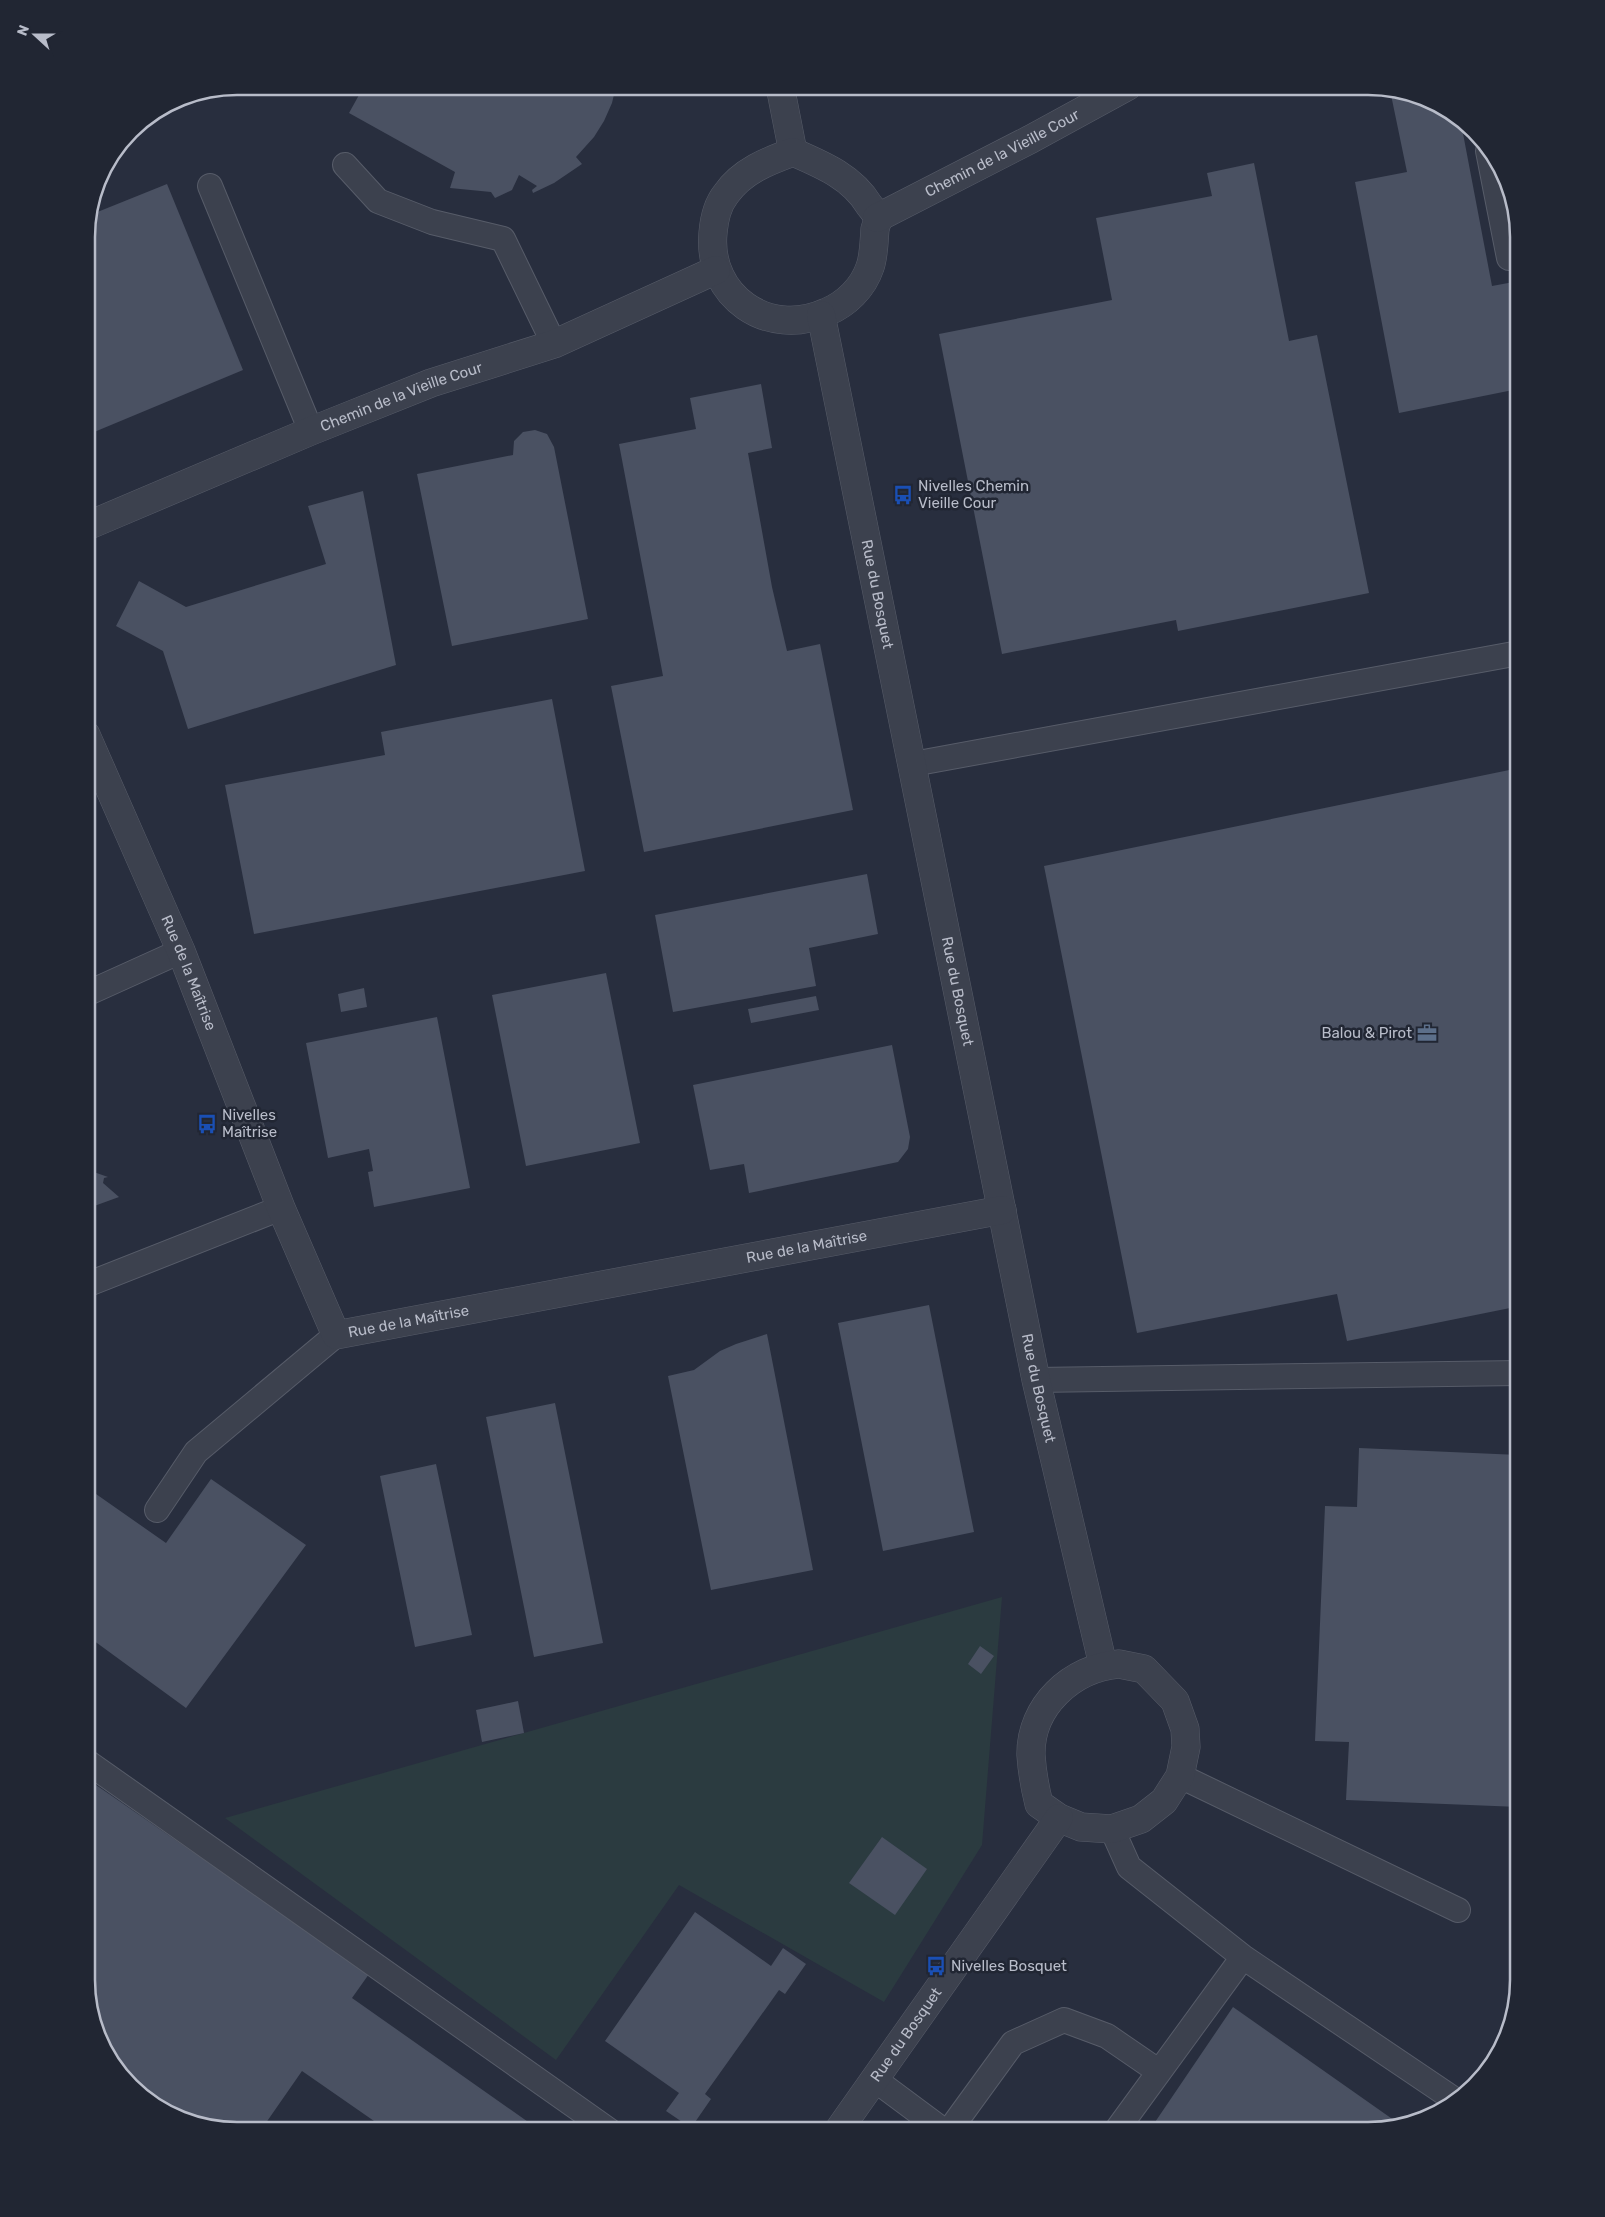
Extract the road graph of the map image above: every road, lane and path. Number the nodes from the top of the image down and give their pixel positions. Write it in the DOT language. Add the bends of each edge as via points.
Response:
graph roads {
  1 [pos="782,95"];
  2 [pos="1104,95"];
  3 [pos="793,152"];
  4 [pos="345,165"];
  5 [pos="1491,166"];
  6 [pos="210,186"];
  7 [pos="877,218"];
  8 [pos="1510,258"];
  9 [pos="716,270"];
  10 [pos="821,315"];
  11 [pos="554,344"];
  12 [pos="311,431"];
  13 [pos="95,522"];
  14 [pos="1510,655"];
  15 [pos="95,755"];
  16 [pos="913,764"];
  17 [pos="181,951"];
  18 [pos="95,990"];
  19 [pos="281,1208"];
  20 [pos="1002,1210"];
  21 [pos="95,1281"];
  22 [pos="336,1335"];
  23 [pos="1510,1373"];
  24 [pos="1036,1380"];
  25 [pos="157,1510"];
  26 [pos="1103,1665"];
  27 [pos="95,1767"];
  28 [pos="1180,1776"];
  29 [pos="1059,1818"];
  30 [pos="1112,1829"];
  31 [pos="1458,1910"];
  32 [pos="1243,1957"];
  33 [pos="1158,2071"];
  34 [pos="874,2079"];
  35 [pos="1450,2096"];
  36 [pos="599,2122"];
  37 [pos="844,2122"];
  38 [pos="932,2122"];
  39 [pos="956,2122"];
  40 [pos="1122,2122"];
  1 -- 3 [label="street"];
  2 -- 7 [label="street, Chemin de la Vieille Cour" via="1031,140"];
  3 -- 7 [label="street" via="830,168 850,182"];
  3 -- 9 [label="street" via="746,174 726,194 714,222 711,250"];
  4 -- 11 [label="lane" via="378,201 432,222 503,239"];
  5 -- 8 [label="lane"];
  6 -- 12 [label="lane"];
  7 -- 10 [label="street" via="870,267 856,292 840,307"];
  9 -- 10 [label="street" via="731,295 768,318 793,321"];
  9 -- 11 [label="street, Chemin de la Vieille Cour"];
  10 -- 16 [label="street, Rue du Bosquet"];
  11 -- 12 [label="street, Chemin de la Vieille Cour" via="431,383"];
  12 -- 13 [label="street, Chemin de la Vieille Cour"];
  14 -- 16 [label="lane"];
  15 -- 17 [label="street, Rue de la Maîtrise"];
  16 -- 20 [label="street, Rue du Bosquet"];
  17 -- 18 [label="lane"];
  17 -- 19 [label="street, Rue de la Maîtrise"];
  19 -- 21 [label="lane"];
  19 -- 22 [label="street, Rue de la Maîtrise"];
  20 -- 22 [label="street, Rue de la Maîtrise"];
  20 -- 24 [label="street, Rue du Bosquet"];
  22 -- 25 [label="lane" via="196,1452"];
  23 -- 24 [label="lane"];
  24 -- 26 [label="street, Rue du Bosquet"];
  26 -- 28 [label="street" via="1119,1664 1144,1669 1175,1700 1185,1729 1186,1747"];
  26 -- 29 [label="street" via="1064,1684 1046,1704 1036,1726 1031,1753 1039,1804"];
  27 -- 36 [label="lane"];
  28 -- 30 [label="street" via="1164,1801 1141,1820"];
  28 -- 31 [label="lane"];
  29 -- 30 [label="street" via="1081,1827"];
  29 -- 34 [label="street, Rue du Bosquet"];
  30 -- 32 [label="lane" via="1130,1867"];
  32 -- 33 [label="lane"];
  32 -- 35 [label="lane"];
  33 -- 39 [label="lane" via="1107,2036 1064,2020 1013,2043"];
  33 -- 40 [label="lane"];
  34 -- 37 [label="street, Rue du Bosquet"];
  34 -- 38 [label="lane"];
}
